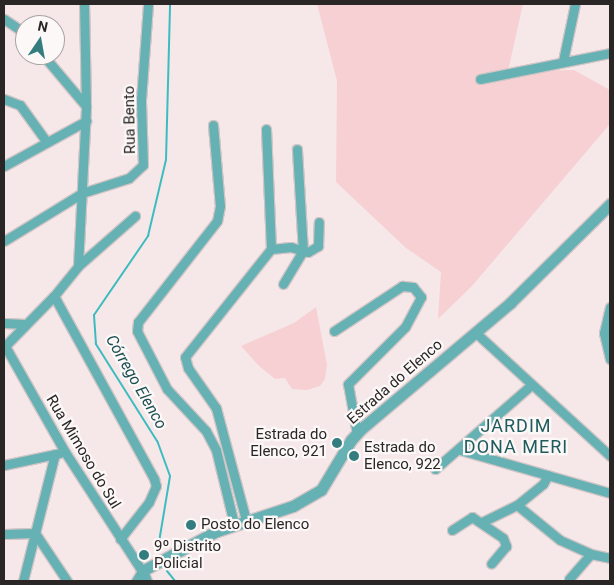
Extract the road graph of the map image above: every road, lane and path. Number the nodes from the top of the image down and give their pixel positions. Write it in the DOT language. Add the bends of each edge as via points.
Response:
graph roads {
  1 [pos="84,4"];
  2 [pos="148,4"];
  3 [pos="578,4"];
  4 [pos="4,19"];
  5 [pos="15,26"];
  6 [pos="610,53"];
  7 [pos="563,61"];
  8 [pos="52,65"];
  9 [pos="480,79"];
  10 [pos="4,99"];
  11 [pos="86,106"];
  12 [pos="86,121"];
  13 [pos="213,125"];
  14 [pos="266,129"];
  15 [pos="46,141"];
  16 [pos="297,149"];
  17 [pos="4,166"];
  18 [pos="82,193"];
  19 [pos="610,204"];
  20 [pos="135,216"];
  21 [pos="320,222"];
  22 [pos="4,241"];
  23 [pos="271,249"];
  24 [pos="303,251"];
  25 [pos="78,266"];
  26 [pos="283,284"];
  27 [pos="54,296"];
  28 [pos="610,307"];
  29 [pos="4,323"];
  30 [pos="25,324"];
  31 [pos="334,331"];
  32 [pos="476,333"];
  33 [pos="4,346"];
  34 [pos="610,359"];
  35 [pos="530,386"];
  36 [pos="357,434"];
  37 [pos="460,450"];
  38 [pos="65,452"];
  39 [pos="56,454"];
  40 [pos="610,456"];
  41 [pos="4,465"];
  42 [pos="435,469"];
  43 [pos="548,475"];
  44 [pos="610,493"];
  45 [pos="517,505"];
  46 [pos="246,520"];
  47 [pos="482,522"];
  48 [pos="234,524"];
  49 [pos="452,530"];
  50 [pos="35,533"];
  51 [pos="4,534"];
  52 [pos="120,540"];
  53 [pos="591,554"];
  54 [pos="610,558"];
  55 [pos="491,564"];
  56 [pos="144,576"];
  57 [pos="570,579"];
  58 [pos="23,581"];
  59 [pos="67,581"];
  60 [pos="136,581"];
  1 -- 11 [label="street"];
  2 -- 18 [label="street, Rua Bento" via="141,100 146,159 140,171 129,178"];
  3 -- 7 [label="street"];
  4 -- 5 [label="street"];
  6 -- 7 [label="street"];
  7 -- 9 [label="street"];
  8 -- 11 [label="street"];
  10 -- 15 [label="street" via="20,105"];
  11 -- 12 [label="street"];
  12 -- 15 [label="street"];
  12 -- 18 [label="street"];
  13 -- 48 [label="street" via="220,206 217,221 138,322 137,331 167,389 206,431 216,450"];
  14 -- 23 [label="street"];
  15 -- 17 [label="street"];
  16 -- 24 [label="street"];
  18 -- 22 [label="street, Rua Bento"];
  18 -- 25 [label="street"];
  19 -- 32 [label="street, Estrada do Elenco" via="558,258"];
  20 -- 25 [label="street"];
  21 -- 24 [label="street" via="318,246 308,252"];
  23 -- 24 [label="street" via="291,247"];
  23 -- 46 [label="street" via="185,357 188,368 216,408"];
  24 -- 26 [label="street"];
  25 -- 27 [label="street"];
  27 -- 30 [label="street"];
  27 -- 52 [label="street" via="156,486 152,497"];
  28 -- 34 [label="street" via="604,333"];
  29 -- 30 [label="street"];
  30 -- 33 [label="street"];
  31 -- 36 [label="street" via="402,286 414,287 421,297 405,327 348,384"];
  32 -- 35 [label="street"];
  32 -- 36 [label="street, Estrada do Elenco"];
  33 -- 38 [label="street, Rua Mimoso do Sul"];
  35 -- 37 [label="street"];
  35 -- 40 [label="street"];
  36 -- 46 [label="street, Estrada do Elenco" via="321,490 309,500"];
  37 -- 42 [label="street"];
  37 -- 43 [label="street"];
  38 -- 39 [label="street"];
  38 -- 52 [label="street, Rua Mimoso do Sul"];
  39 -- 41 [label="street"];
  39 -- 50 [label="street"];
  43 -- 44 [label="street"];
  43 -- 45 [label="street" via="543,484"];
  45 -- 47 [label="street"];
  45 -- 53 [label="street" via="560,540"];
  46 -- 48 [label="street, Estrada do Elenco"];
  47 -- 49 [label="street" via="469,517"];
  47 -- 55 [label="street" via="506,544"];
  48 -- 56 [label="street, Estrada do Elenco"];
  50 -- 51 [label="street"];
  50 -- 58 [label="street"];
  50 -- 59 [label="street"];
  52 -- 56 [label="street, Rua Mimoso do Sul"];
  53 -- 54 [label="street"];
  53 -- 57 [label="street"];
  56 -- 60 [label="street"];
}
